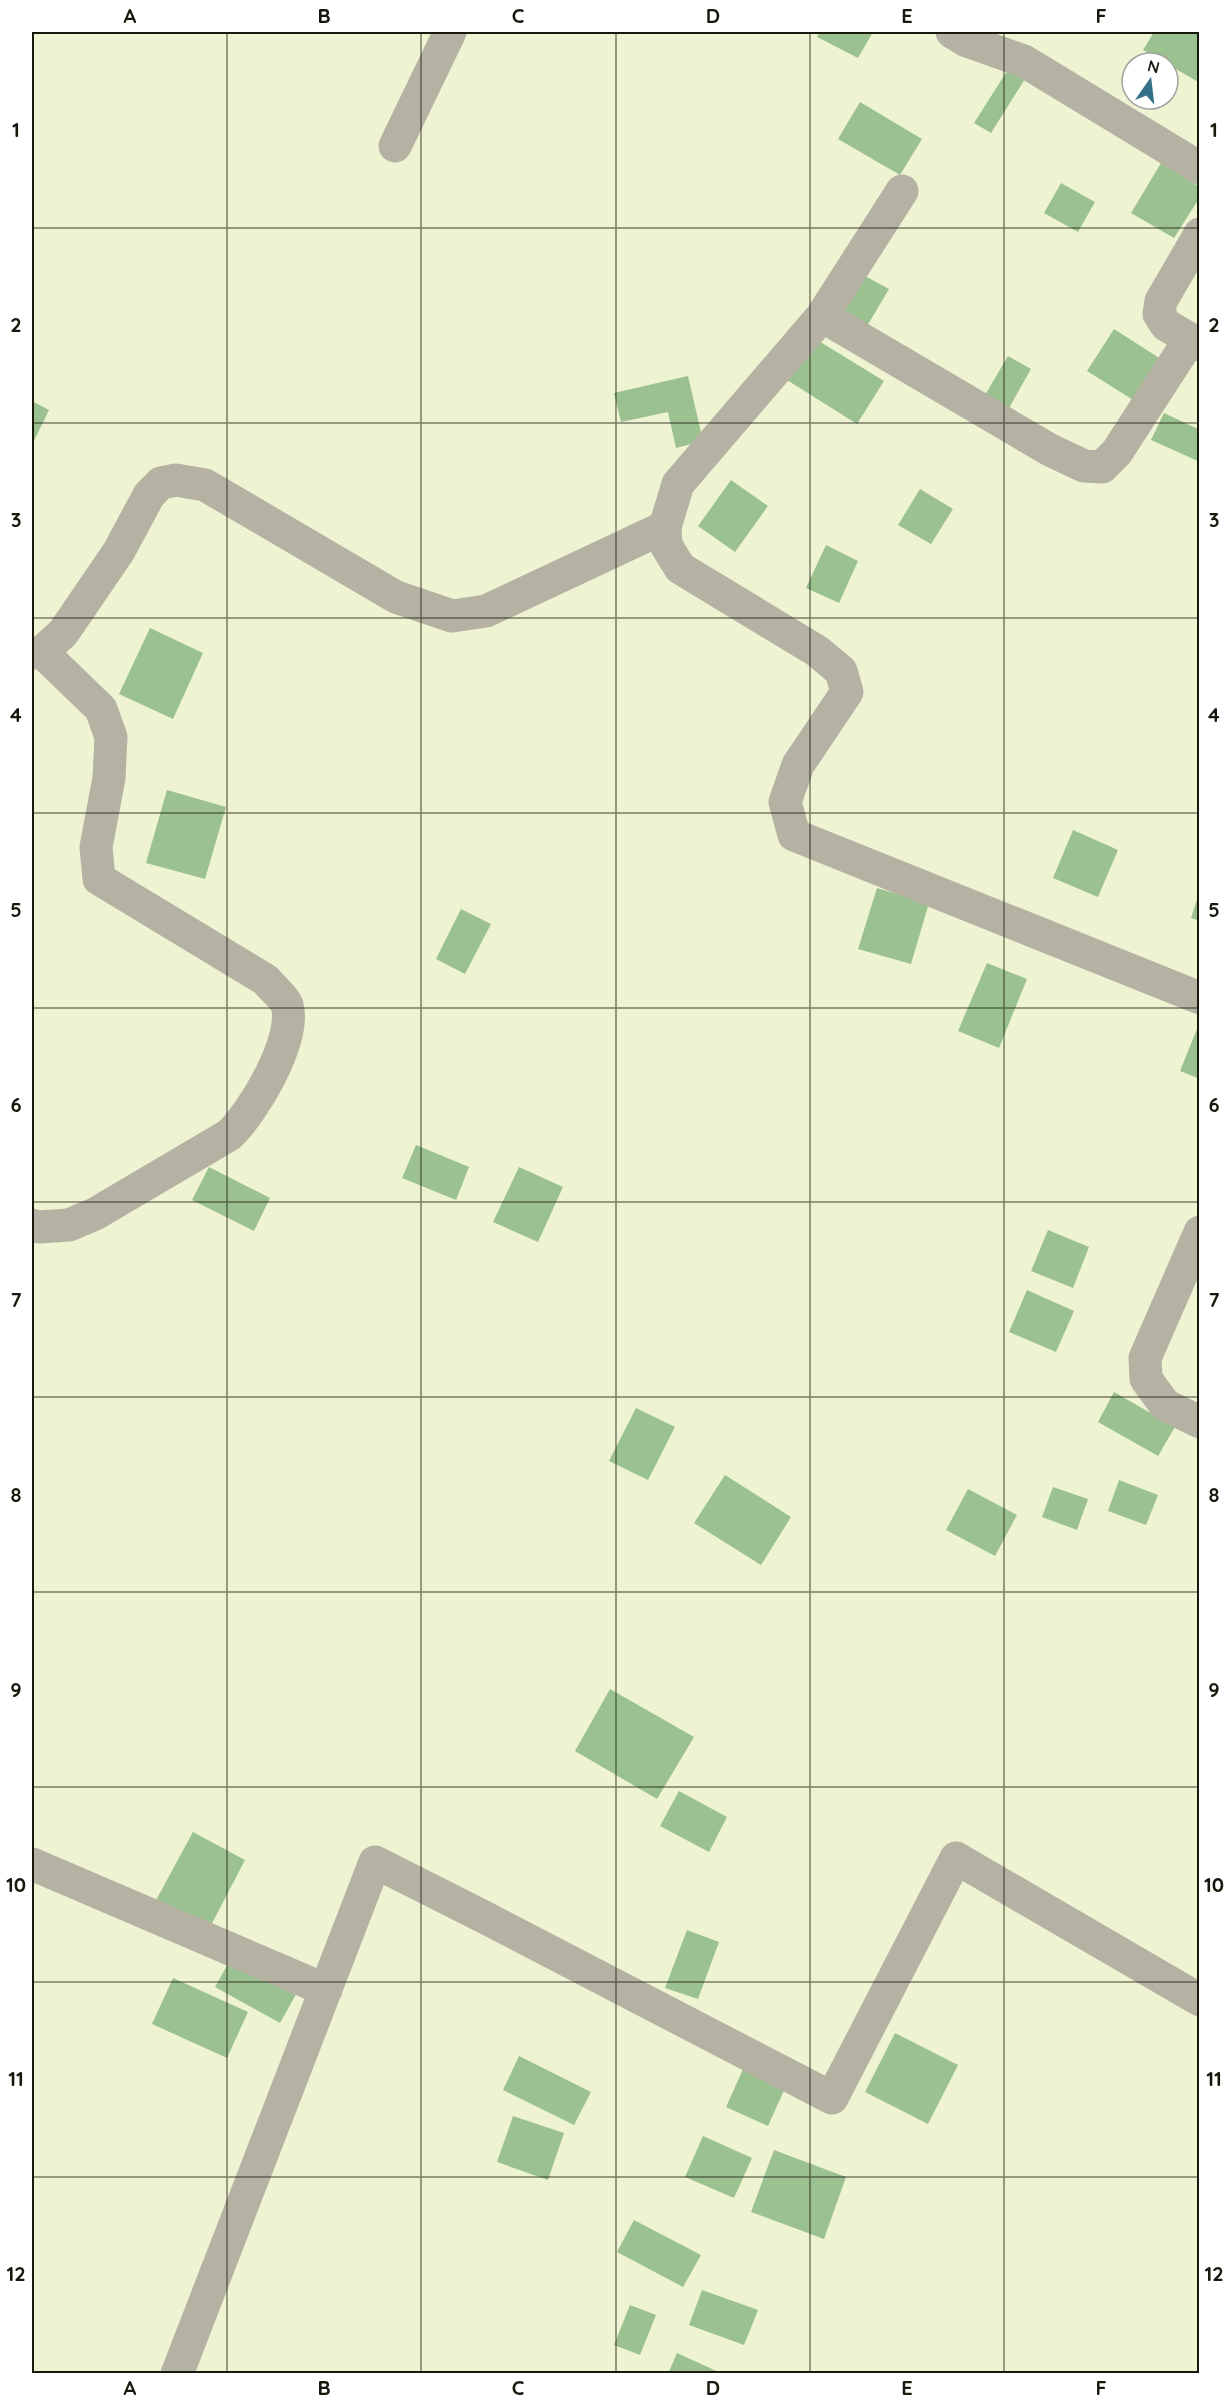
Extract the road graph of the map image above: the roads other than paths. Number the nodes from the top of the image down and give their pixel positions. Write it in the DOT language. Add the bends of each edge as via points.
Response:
graph roads {
  1 [pos="450,32"];
  2 [pos="952,32"];
  3 [pos="395,146"];
  4 [pos="1200,168"];
  5 [pos="902,191"];
  6 [pos="1200,234"];
  7 [pos="822,316"];
  8 [pos="1195,342"];
  9 [pos="664,527"];
  10 [pos="37,652"];
  11 [pos="1200,998"];
  12 [pos="32,1225"];
  13 [pos="1200,1232"];
  14 [pos="1200,1422"];
  15 [pos="32,1864"];
  16 [pos="326,1990"];
  17 [pos="1200,2000"];
  18 [pos="177,2373"];
  1 -- 3 [label="street"];
  2 -- 4 [label="street" via="1024,61"];
  5 -- 7 [label="street"];
  6 -- 8 [label="street" via="1161,301 1159,314 1166,325"];
  7 -- 8 [label="street" via="1050,450 1084,466 1102,466 1117,452"];
  7 -- 9 [label="street" via="678,484"];
  9 -- 10 [label="street" via="486,611 452,616 396,597 205,486 176,480 161,483 149,495 119,551 63,633"];
  9 -- 11 [label="street" via="666,545 680,567 817,651 841,671 847,692 798,765 785,802 794,835"];
  10 -- 12 [label="street" via="101,709 111,737 109,778 96,847 99,879 266,980 287,1004 288,1030 273,1068 242,1123 229,1135 95,1214 69,1225"];
  13 -- 14 [label="street" via="1145,1358 1146,1379 1165,1405"];
  15 -- 16 [label="street"];
  16 -- 17 [label="street" via="375,1862 832,2098 956,1858"];
  16 -- 18 [label="street"];
}
